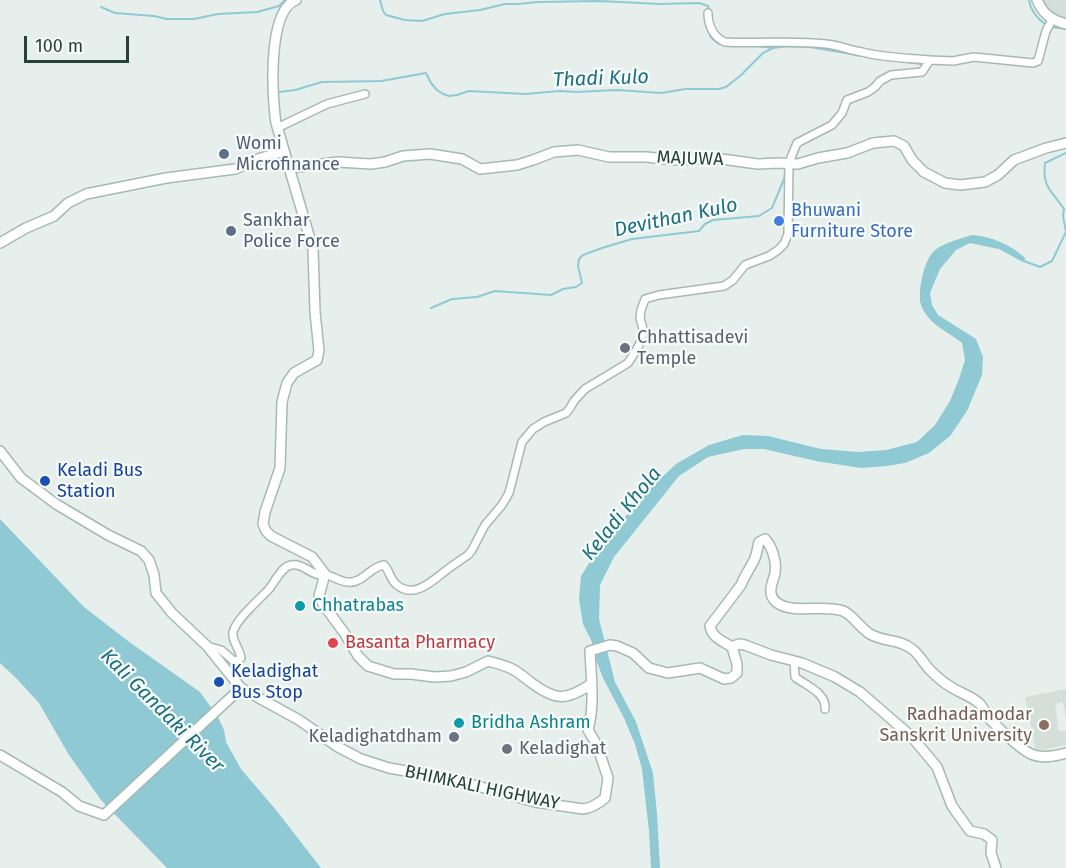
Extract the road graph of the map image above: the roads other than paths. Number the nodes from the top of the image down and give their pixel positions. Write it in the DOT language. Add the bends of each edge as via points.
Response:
graph roads {
  1 [pos="296,0"];
  2 [pos="1037,0"];
  3 [pos="708,13"];
  4 [pos="1051,21"];
  5 [pos="1066,24"];
  6 [pos="929,61"];
  7 [pos="365,94"];
  8 [pos="278,128"];
  9 [pos="1066,143"];
  10 [pos="284,151"];
  11 [pos="789,163"];
  12 [pos="290,168"];
  13 [pos="0,243"];
  14 [pos="0,452"];
  15 [pos="325,574"];
  16 [pos="207,646"];
  17 [pos="732,647"];
  18 [pos="794,661"];
  19 [pos="591,684"];
  20 [pos="241,688"];
  21 [pos="825,709"];
  22 [pos="1066,753"];
  23 [pos="0,755"];
  24 [pos="996,868"];
  1 -- 8 [label="street" via="285,9 277,31 273,84"];
  2 -- 4 [label="street"];
  3 -- 6 [label="street" via="708,25 725,42 838,45 862,53"];
  4 -- 5 [label="street"];
  4 -- 6 [label="street" via="1038,61 1033,63 974,57"];
  6 -- 11 [label="street" via="922,72 891,75 868,92 847,100 832,125 798,143"];
  7 -- 8 [label="street" via="327,104"];
  8 -- 10 [label="street"];
  9 -- 11 [label="street, MAJUWA" via="1014,160 985,182 960,185 945,183 924,172 904,146 894,141 873,142 847,153"];
  10 -- 12 [label="street"];
  10 -- 13 [label="street" via="235,170 166,178 86,194 54,216"];
  11 -- 12 [label="street, MAJUWA" via="609,157 578,150 554,152 517,165 480,169 462,159 430,154 372,164 338,162"];
  11 -- 15 [label="street" via="788,234 784,244 769,256 745,265 724,286 645,299 638,350 628,363 585,389 566,412 533,429 522,442 509,493 468,555 428,585 413,589 394,584 384,565 349,582"];
  12 -- 15 [label="street" via="313,249 319,351 317,360 294,373 287,383 282,402 280,468 263,524 271,536 312,558"];
  14 -- 16 [label="street" via="21,478 56,504 141,551 149,560 156,593"];
  15 -- 16 [label="street" via="317,575 296,565 286,567 235,628 233,638 241,655 238,661"];
  15 -- 19 [label="street" via="319,596 322,604 368,666 394,674 434,677 466,672 488,661 511,668 556,697 570,696"];
  16 -- 20 [label="street"];
  17 -- 18 [label="street" via="746,645"];
  17 -- 19 [label="street, BHIMKALI HIGHWAY" via="737,673 724,679 700,668 668,673 649,668 633,653 610,645 591,651"];
  17 -- 22 [label="street" via="714,636 710,626 741,585 759,542 765,539 775,565 771,594 779,604 786,608 843,611 877,638 910,647 930,670 976,701 1001,730 1031,754 1050,757"];
  18 -- 21 [label="street" via="795,677 820,695"];
  18 -- 24 [label="street" via="835,676 860,692 912,737 937,767 952,806 970,831 992,840"];
  19 -- 20 [label="street, BHIMKALI HIGHWAY" via="588,730 608,778 605,798 583,809 536,802 361,759"];
  20 -- 23 [label="street" via="104,815 79,806"];
}
